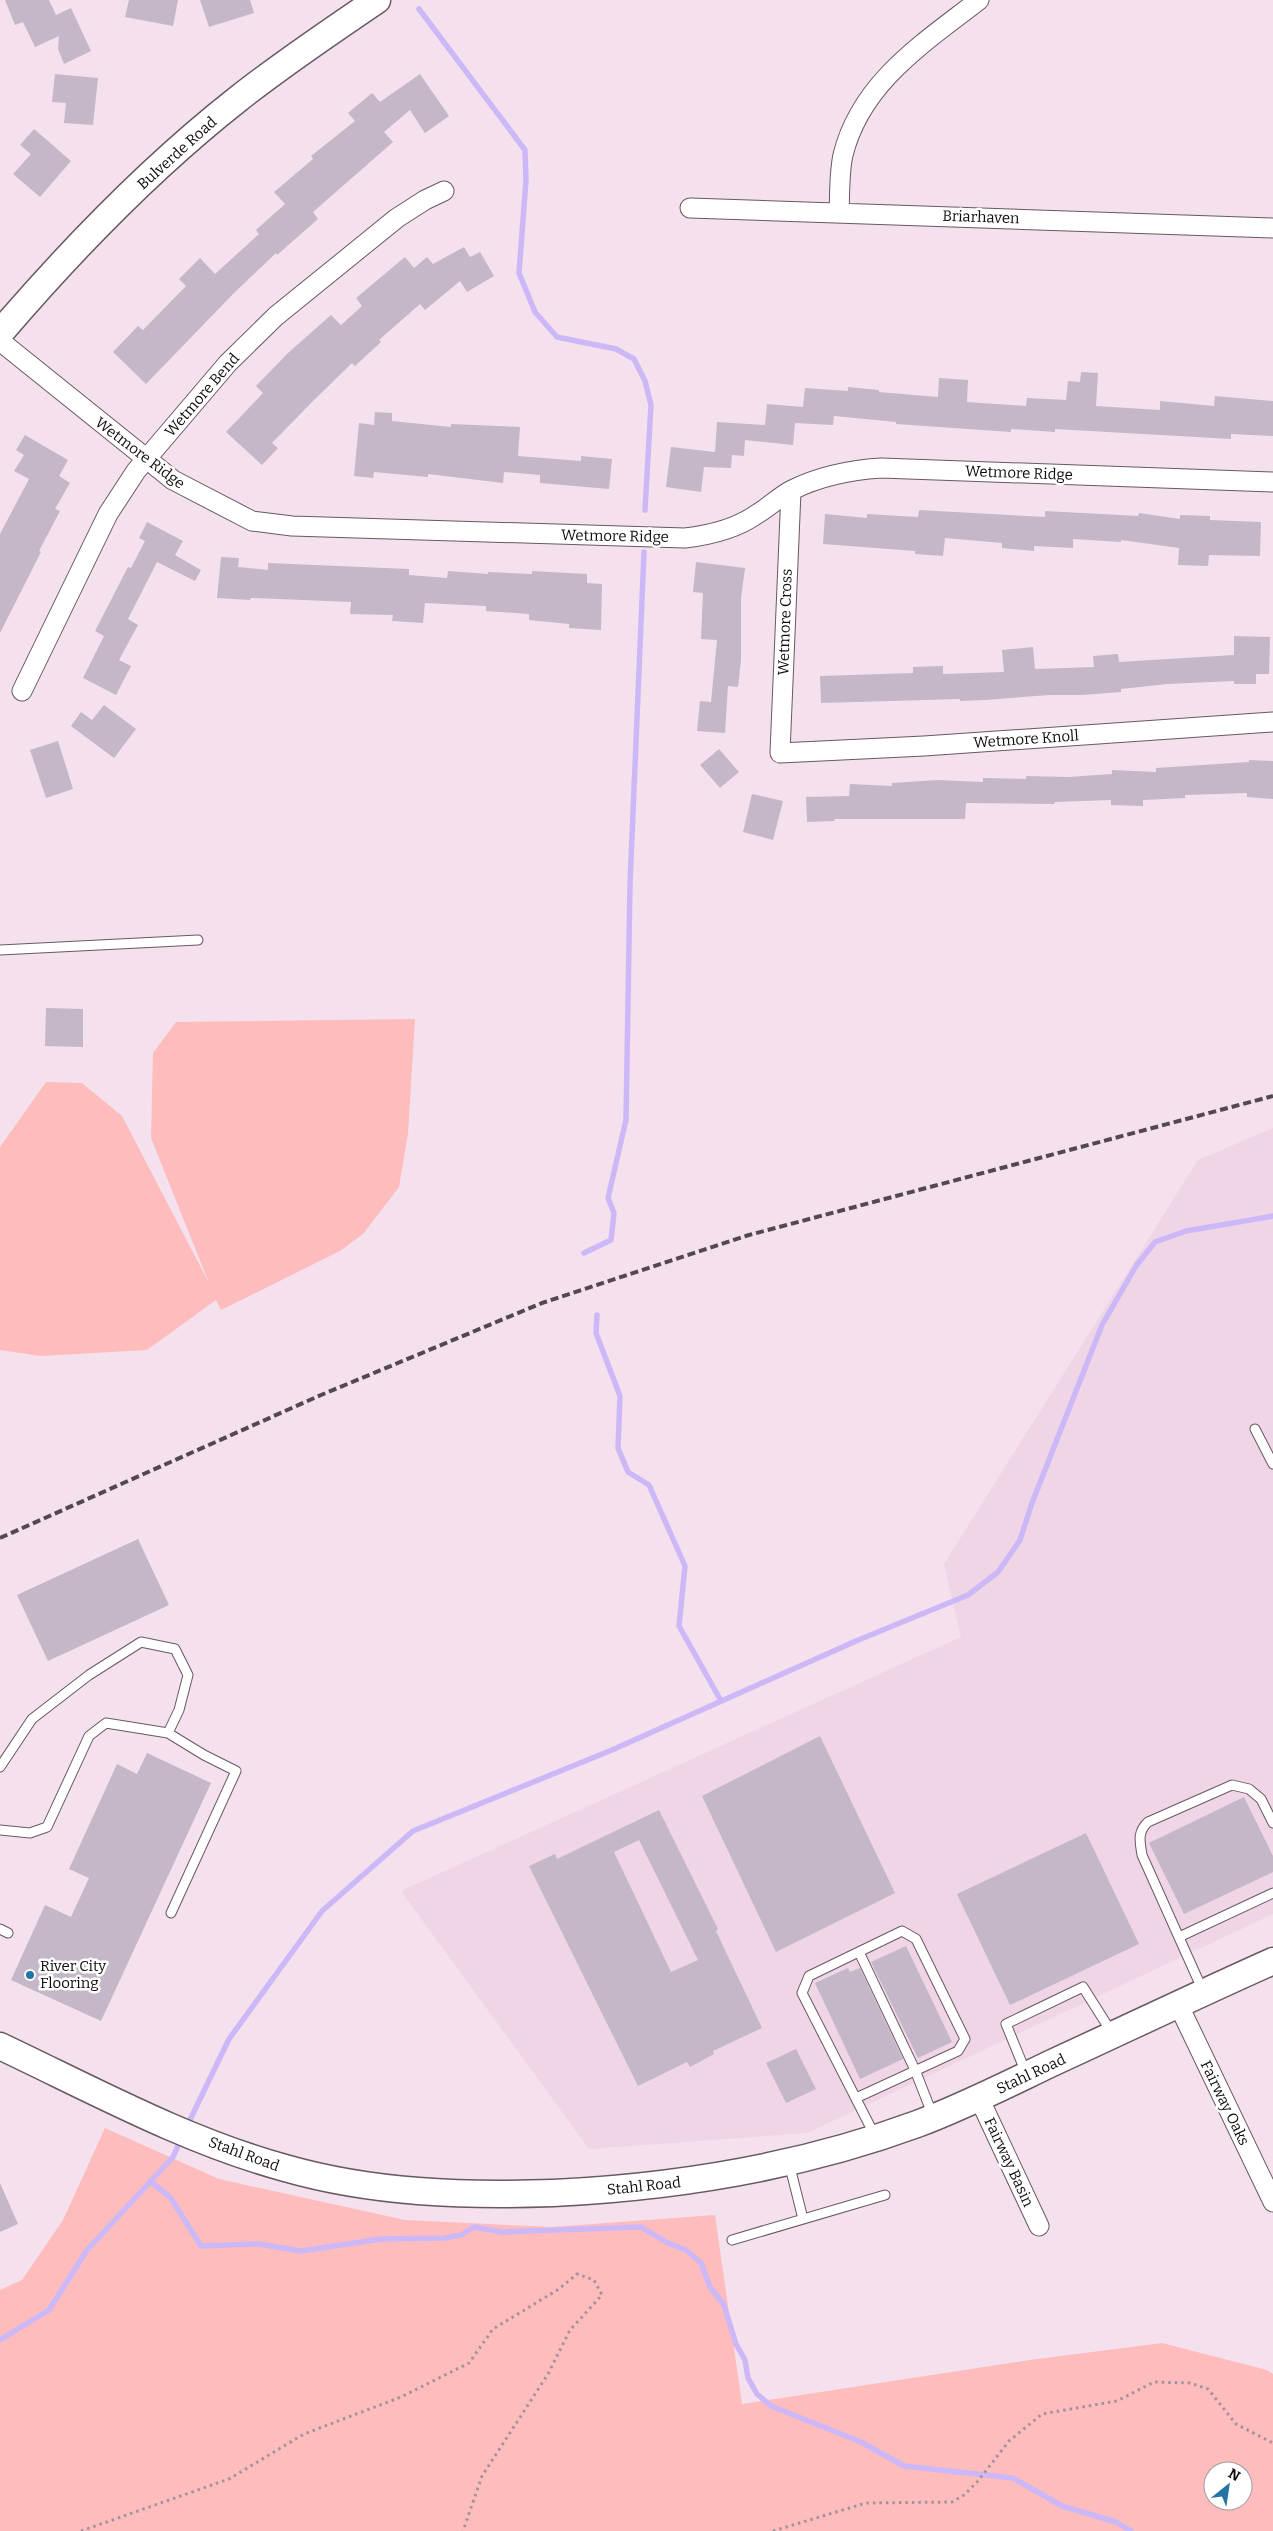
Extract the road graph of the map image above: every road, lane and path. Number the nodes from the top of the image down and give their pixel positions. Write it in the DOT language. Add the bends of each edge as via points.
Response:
graph roads {
  1 [pos="377,0"];
  2 [pos="979,0"];
  3 [pos="444,191"];
  4 [pos="690,208"];
  5 [pos="839,212"];
  6 [pos="1273,228"];
  7 [pos="0,333"];
  8 [pos="0,342"];
  9 [pos="146,459"];
  10 [pos="1273,482"];
  11 [pos="791,491"];
  12 [pos="22,691"];
  13 [pos="1273,722"];
  14 [pos="780,753"];
  15 [pos="198,940"];
  16 [pos="0,950"];
  17 [pos="1255,1429"];
  18 [pos="1273,1464"];
  19 [pos="168,1733"];
  20 [pos="0,1767"];
  21 [pos="1273,1823"];
  22 [pos="0,1830"];
  23 [pos="1273,1893"];
  24 [pos="171,1913"];
  25 [pos="1179,1937"];
  26 [pos="859,1952"];
  27 [pos="1273,1961"];
  28 [pos="1204,1992"];
  29 [pos="1178,2004"];
  30 [pos="1113,2035"];
  31 [pos="0,2046"];
  32 [pos="915,2070"];
  33 [pos="1026,2075"];
  34 [pos="856,2098"];
  35 [pos="979,2098"];
  36 [pos="933,2118"];
  37 [pos="876,2138"];
  38 [pos="789,2163"];
  39 [pos="885,2195"];
  40 [pos="1273,2202"];
  41 [pos="803,2219"];
  42 [pos="1039,2226"];
  43 [pos="732,2240"];
  44 [pos="1273,2443"];
  45 [pos="81,2531"];
  46 [pos="463,2531"];
  47 [pos="773,2531"];
  1 -- 7 [label="street, Bulverde Road" via="288,60 182,145 60,263"];
  2 -- 5 [label="street" via="900,60 865,104 843,155"];
  3 -- 9 [label="street, Wetmore Bend" via="390,224 276,316 228,363"];
  4 -- 5 [label="street, Briarhaven"];
  5 -- 6 [label="street, Briarhaven"];
  8 -- 9 [label="street, Wetmore Ridge"];
  9 -- 11 [label="street, Wetmore Ridge" via="188,489 244,518 327,528 685,538 732,528"];
  9 -- 12 [label="street, Wetmore Bend" via="108,514"];
  10 -- 11 [label="street, Wetmore Ridge" via="881,468 820,478"];
  11 -- 14 [label="street, Wetmore Cross"];
  13 -- 14 [label="street, Wetmore Knoll"];
  15 -- 16 [label="lane"];
  17 -- 18 [label="lane"];
  19 -- 20 [label="lane" via="188,1675 175,1649 141,1642 89,1675 32,1719"];
  19 -- 22 [label="lane" via="106,1723 89,1736 47,1827 30,1833"];
  19 -- 24 [label="lane" via="236,1771"];
  21 -- 25 [label="lane" via="1261,1799 1249,1789 1232,1785 1148,1822 1142,1828 1139,1837 1142,1855"];
  23 -- 25 [label="lane"];
  25 -- 28 [label="lane"];
  26 -- 32 [label="lane"];
  26 -- 32 [label="lane" via="902,1931 916,1939 965,2039 958,2051"];
  26 -- 34 [label="lane" via="808,1976 802,1993"];
  27 -- 28 [label="street, Stahl Road"];
  28 -- 29 [label="street, Stahl Road"];
  29 -- 30 [label="street, Stahl Road"];
  29 -- 40 [label="street, Fairway Oaks"];
  30 -- 33 [label="street, Stahl Road"];
  30 -- 33 [label="lane" via="1083,1987 1006,2024"];
  31 -- 38 [label="street, Stahl Road" via="229,2150 333,2180 432,2192 504,2195 609,2190 690,2181"];
  32 -- 34 [label="lane"];
  32 -- 36 [label="lane"];
  33 -- 35 [label="street, Stahl Road"];
  34 -- 37 [label="lane"];
  35 -- 36 [label="street, Stahl Road"];
  35 -- 42 [label="street, Fairway Basin"];
  36 -- 37 [label="street, Stahl Road"];
  37 -- 38 [label="street, Stahl Road"];
  38 -- 41 [label="lane"];
  39 -- 41 [label="lane"];
  41 -- 43 [label="lane"];
  44 -- 47 [label="path" via="1236,2424 1208,2389 1190,2383 1154,2382 1117,2401 1042,2414 1009,2441 978,2481 952,2502 866,2503"];
  45 -- 46 [label="path" via="229,2479 304,2434 410,2393 469,2363 493,2329 559,2289 577,2274 594,2280 602,2295 570,2330 548,2374 482,2476"];
}
